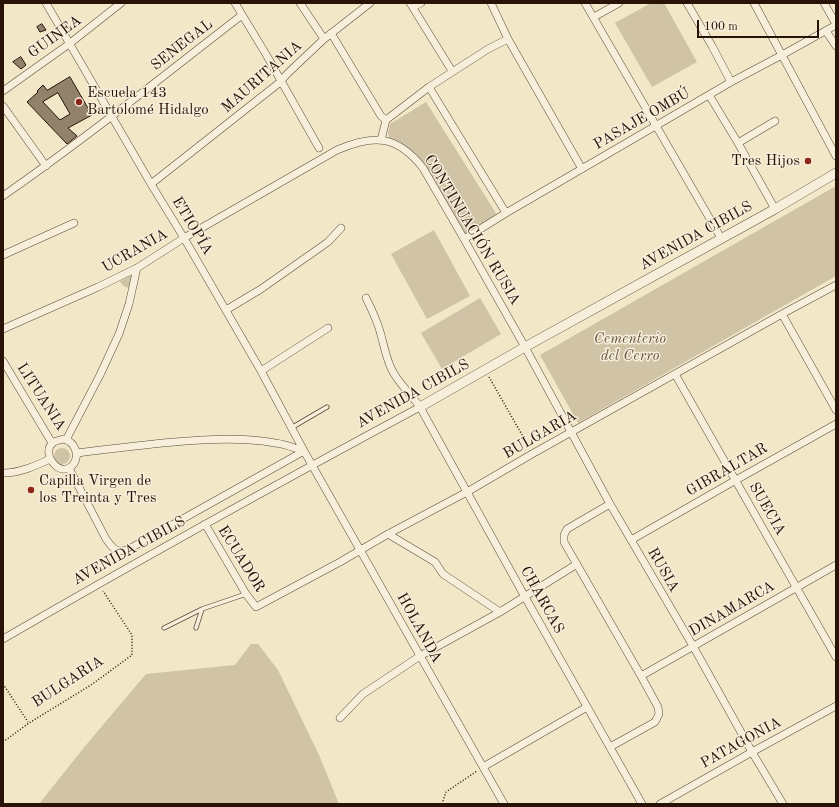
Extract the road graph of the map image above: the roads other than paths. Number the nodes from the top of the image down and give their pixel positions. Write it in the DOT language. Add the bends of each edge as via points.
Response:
graph roads {
  1 [pos="46,3"];
  2 [pos="121,3"];
  3 [pos="235,3"];
  4 [pos="300,3"];
  5 [pos="370,3"];
  6 [pos="421,3"];
  7 [pos="586,3"];
  8 [pos="619,3"];
  9 [pos="687,3"];
  10 [pos="754,3"];
  11 [pos="824,3"];
  12 [pos="492,4"];
  13 [pos="412,5"];
  14 [pos="242,15"];
  15 [pos="594,17"];
  16 [pos="836,24"];
  17 [pos="826,30"];
  18 [pos="331,34"];
  19 [pos="324,39"];
  20 [pos="508,39"];
  21 [pos="69,44"];
  22 [pos="836,46"];
  23 [pos="782,55"];
  24 [pos="452,71"];
  25 [pos="280,81"];
  26 [pos="731,82"];
  27 [pos="429,87"];
  28 [pos="3,91"];
  29 [pos="709,94"];
  30 [pos="3,106"];
  31 [pos="112,116"];
  32 [pos="386,120"];
  33 [pos="776,121"];
  34 [pos="656,126"];
  35 [pos="381,140"];
  36 [pos="361,141"];
  37 [pos="738,142"];
  38 [pos="319,148"];
  39 [pos="836,156"];
  40 [pos="46,166"];
  41 [pos="582,169"];
  42 [pos="836,173"];
  43 [pos="151,184"];
  44 [pos="3,196"];
  45 [pos="775,209"];
  46 [pos="506,214"];
  47 [pos="74,223"];
  48 [pos="341,228"];
  49 [pos="184,238"];
  50 [pos="721,238"];
  51 [pos="464,239"];
  52 [pos="3,255"];
  53 [pos="137,268"];
  54 [pos="836,285"];
  55 [pos="366,298"];
  56 [pos="226,310"];
  57 [pos="782,314"];
  58 [pos="328,328"];
  59 [pos="3,329"];
  60 [pos="524,347"];
  61 [pos="3,362"];
  62 [pos="261,371"];
  63 [pos="675,374"];
  64 [pos="327,407"];
  65 [pos="420,407"];
  66 [pos="836,410"];
  67 [pos="836,424"];
  68 [pos="291,428"];
  69 [pos="571,432"];
  70 [pos="66,440"];
  71 [pos="52,443"];
  72 [pos="304,451"];
  73 [pos="77,453"];
  74 [pos="50,459"];
  75 [pos="312,465"];
  76 [pos="69,468"];
  77 [pos="3,473"];
  78 [pos="736,480"];
  79 [pos="467,492"];
  80 [pos="610,504"];
  81 [pos="205,524"];
  82 [pos="388,534"];
  83 [pos="631,540"];
  84 [pos="360,550"];
  85 [pos="577,564"];
  86 [pos="836,565"];
  87 [pos="797,587"];
  88 [pos="246,594"];
  89 [pos="525,597"];
  90 [pos="256,606"];
  91 [pos="202,609"];
  92 [pos="500,612"];
  93 [pos="164,628"];
  94 [pos="196,628"];
  95 [pos="3,639"];
  96 [pos="693,646"];
  97 [pos="420,656"];
  98 [pos="836,657"];
  99 [pos="641,676"];
  100 [pos="836,706"];
  101 [pos="587,707"];
  102 [pos="340,718"];
  103 [pos="610,747"];
  104 [pos="752,752"];
  105 [pos="483,767"];
  106 [pos="504,804"];
  107 [pos="642,804"];
  108 [pos="660,804"];
  109 [pos="783,804"];
  1 -- 21 [label="street, ETIOPÍA"];
  2 -- 21 [label="street, GUINEA"];
  3 -- 14 [label="street"];
  4 -- 19 [label="street"];
  5 -- 18 [label="street, MAURITANIA"];
  6 -- 13 [label="street"];
  7 -- 15 [label="street"];
  8 -- 15 [label="street"];
  9 -- 26 [label="street"];
  10 -- 23 [label="street"];
  11 -- 16 [label="street"];
  12 -- 20 [label="street"];
  13 -- 24 [label="street"];
  14 -- 25 [label="street"];
  14 -- 31 [label="street, SENEGAL"];
  15 -- 34 [label="street"];
  16 -- 17 [label="street, PASAJE OMBÚ"];
  17 -- 22 [label="street"];
  17 -- 23 [label="street, PASAJE OMBÚ"];
  18 -- 19 [label="street, MAURITANIA"];
  18 -- 32 [label="street" via="381,116"];
  19 -- 25 [label="street, MAURITANIA"];
  20 -- 24 [label="street"];
  20 -- 41 [label="street"];
  21 -- 28 [label="street, GUINEA"];
  21 -- 31 [label="street, ETIOPÍA"];
  23 -- 26 [label="street, PASAJE OMBÚ"];
  23 -- 39 [label="street"];
  24 -- 27 [label="street"];
  25 -- 38 [label="street"];
  25 -- 43 [label="street, MAURITANIA"];
  26 -- 29 [label="street, PASAJE OMBÚ"];
  27 -- 32 [label="street"];
  27 -- 46 [label="street"];
  29 -- 34 [label="street, PASAJE OMBÚ"];
  29 -- 37 [label="street"];
  30 -- 40 [label="street"];
  31 -- 40 [label="street, SENEGAL"];
  31 -- 43 [label="street, ETIOPÍA"];
  32 -- 35 [label="street"];
  33 -- 37 [label="street"];
  34 -- 41 [label="street, PASAJE OMBÚ"];
  34 -- 50 [label="street"];
  35 -- 36 [label="street, CONTINUACIÓN RUSIA"];
  35 -- 51 [label="street, CONTINUACIÓN RUSIA" via="399,146 416,160"];
  36 -- 49 [label="street, UCRANIA" via="324,157"];
  37 -- 45 [label="street"];
  40 -- 44 [label="street, SENEGAL"];
  41 -- 46 [label="street, PASAJE OMBÚ"];
  42 -- 45 [label="street, AVENIDA CIBILS"];
  43 -- 49 [label="street, ETIOPÍA"];
  45 -- 50 [label="street, AVENIDA CIBILS"];
  46 -- 51 [label="street, PASAJE OMBÚ"];
  47 -- 52 [label="street"];
  48 -- 56 [label="street" via="328,242"];
  49 -- 53 [label="street, UCRANIA"];
  49 -- 56 [label="street, ETIOPÍA"];
  50 -- 60 [label="street, AVENIDA CIBILS"];
  51 -- 60 [label="street, CONTINUACIÓN RUSIA"];
  53 -- 59 [label="street, UCRANIA"];
  53 -- 70 [label="street" via="119,334"];
  54 -- 57 [label="street, BULGARIA"];
  55 -- 65 [label="street, CHARCAS" via="379,326 392,370"];
  56 -- 62 [label="street, ETIOPÍA"];
  57 -- 63 [label="street, BULGARIA"];
  57 -- 66 [label="street"];
  58 -- 62 [label="street"];
  60 -- 65 [label="street, AVENIDA CIBILS"];
  60 -- 69 [label="street, RUSIA"];
  61 -- 71 [label="street, LITUANIA"];
  62 -- 68 [label="street, ETIOPÍA"];
  63 -- 69 [label="street, BULGARIA"];
  63 -- 78 [label="street, SUECIA"];
  64 -- 68 [label="lane"];
  65 -- 75 [label="street, AVENIDA CIBILS"];
  65 -- 79 [label="street, CHARCAS"];
  67 -- 78 [label="street, GIBRALTAR"];
  68 -- 72 [label="street, ETIOPÍA"];
  69 -- 79 [label="street, BULGARIA"];
  69 -- 80 [label="street, RUSIA"];
  70 -- 71 [label="street, LITUANIA"];
  70 -- 73 [label="street, LITUANIA"];
  71 -- 74 [label="street" via="49,450"];
  72 -- 73 [label="street" via="274,442 237,439 144,445"];
  72 -- 75 [label="street, ETIOPÍA"];
  72 -- 76 [label="street" via="129,549 121,551 113,549 106,539"];
  73 -- 76 [label="street" via="74,465"];
  74 -- 76 [label="street" via="60,469"];
  74 -- 77 [label="street" via="23,470"];
  75 -- 81 [label="street, AVENIDA CIBILS"];
  75 -- 84 [label="street, HOLANDA"];
  78 -- 83 [label="street, GIBRALTAR"];
  78 -- 87 [label="street, SUECIA"];
  79 -- 82 [label="street, BULGARIA"];
  79 -- 89 [label="street, CHARCAS"];
  80 -- 83 [label="street, RUSIA"];
  80 -- 85 [label="street" via="564,532 564,542"];
  81 -- 88 [label="street, ECUADOR"];
  81 -- 95 [label="street, AVENIDA CIBILS"];
  82 -- 84 [label="street, BULGARIA"];
  82 -- 92 [label="street" via="435,562 443,574"];
  83 -- 96 [label="street, RUSIA"];
  84 -- 90 [label="street, BULGARIA"];
  84 -- 97 [label="street, HOLANDA"];
  85 -- 89 [label="street"];
  85 -- 99 [label="street"];
  86 -- 87 [label="street, DINAMARCA"];
  87 -- 96 [label="street, DINAMARCA"];
  87 -- 98 [label="street, SUECIA"];
  88 -- 90 [label="street, ECUADOR"];
  88 -- 91 [label="lane"];
  89 -- 92 [label="street"];
  89 -- 101 [label="street, CHARCAS"];
  91 -- 93 [label="lane"];
  91 -- 94 [label="lane"];
  92 -- 97 [label="street"];
  96 -- 99 [label="street, DINAMARCA"];
  96 -- 104 [label="street, RUSIA"];
  97 -- 102 [label="street" via="363,694"];
  97 -- 105 [label="street, HOLANDA"];
  99 -- 103 [label="street" via="658,707 659,714 655,722"];
  100 -- 104 [label="street, PATAGONIA"];
  101 -- 103 [label="street, CHARCAS"];
  101 -- 105 [label="street"];
  103 -- 107 [label="street, CHARCAS"];
  104 -- 108 [label="street, PATAGONIA"];
  104 -- 109 [label="street, RUSIA"];
  105 -- 106 [label="street, HOLANDA"];
}
